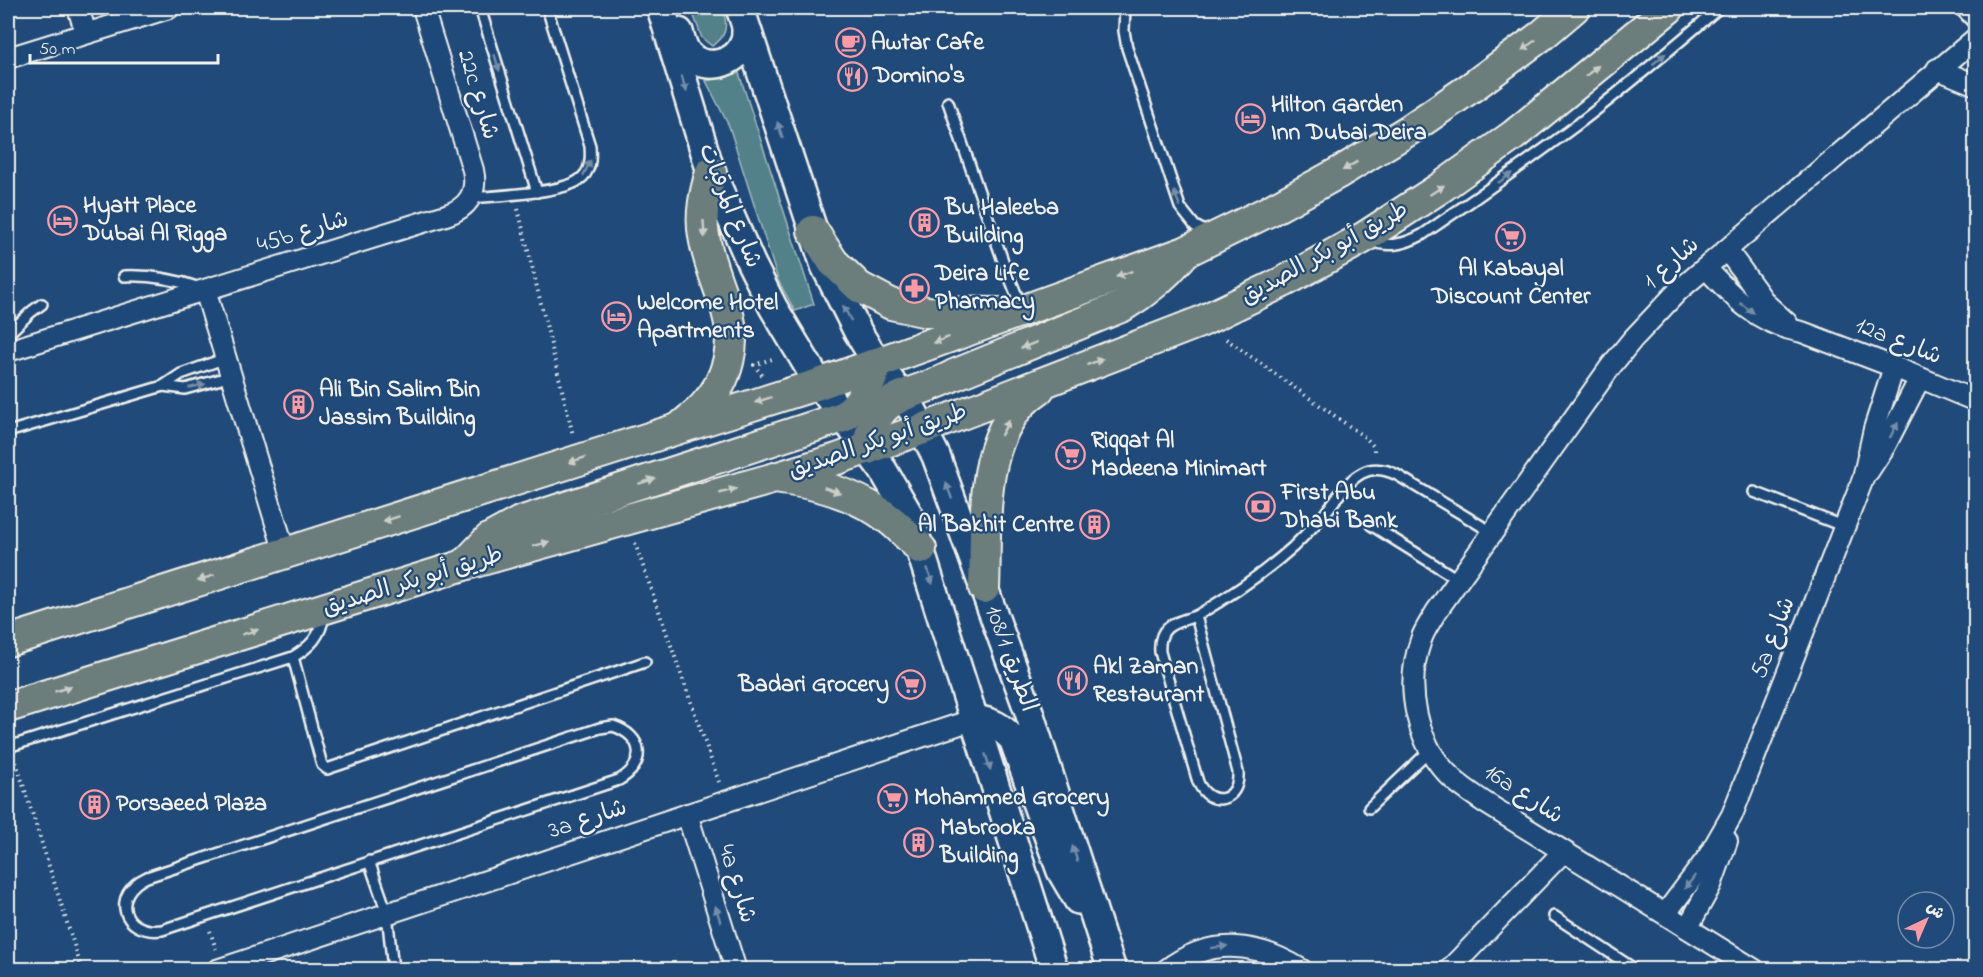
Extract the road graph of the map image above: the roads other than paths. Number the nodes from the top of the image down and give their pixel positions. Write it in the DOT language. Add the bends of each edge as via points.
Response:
graph roads {
  1 [pos="78,8"];
  2 [pos="169,8"];
  3 [pos="423,8"];
  4 [pos="480,8"];
  5 [pos="547,8"];
  6 [pos="661,8"];
  7 [pos="671,8"];
  8 [pos="1125,8"];
  9 [pos="1574,8"];
  10 [pos="1669,8"];
  11 [pos="1719,8"];
  12 [pos="1959,8"];
  13 [pos="743,18"];
  14 [pos="1976,26"];
  15 [pos="86,33"];
  16 [pos="1976,38"];
  17 [pos="8,58"];
  18 [pos="1937,69"];
  19 [pos="1976,85"];
  20 [pos="948,102"];
  21 [pos="711,172"];
  22 [pos="537,192"];
  23 [pos="471,198"];
  24 [pos="813,231"];
  25 [pos="1218,237"];
  26 [pos="1363,238"];
  27 [pos="1726,250"];
  28 [pos="1185,252"];
  29 [pos="1706,267"];
  30 [pos="124,276"];
  31 [pos="205,290"];
  32 [pos="42,304"];
  33 [pos="1019,312"];
  34 [pos="1802,332"];
  35 [pos="8,334"];
  36 [pos="8,351"];
  37 [pos="877,363"];
  38 [pos="229,367"];
  39 [pos="1894,367"];
  40 [pos="1066,374"];
  41 [pos="1920,378"];
  42 [pos="819,384"];
  43 [pos="163,386"];
  44 [pos="902,395"];
  45 [pos="1976,401"];
  46 [pos="843,417"];
  47 [pos="680,427"];
  48 [pos="923,429"];
  49 [pos="8,432"];
  50 [pos="868,449"];
  51 [pos="775,478"];
  52 [pos="1863,479"];
  53 [pos="1754,492"];
  54 [pos="1371,525"];
  55 [pos="1845,527"];
  56 [pos="1493,533"];
  57 [pos="921,549"];
  58 [pos="285,553"];
  59 [pos="464,565"];
  60 [pos="1459,580"];
  61 [pos="984,588"];
  62 [pos="325,609"];
  63 [pos="1196,616"];
  64 [pos="8,641"];
  65 [pos="293,657"];
  66 [pos="645,662"];
  67 [pos="8,707"];
  68 [pos="975,719"];
  69 [pos="9,747"];
  70 [pos="1430,750"];
  71 [pos="1369,808"];
  72 [pos="687,814"];
  73 [pos="1732,815"];
  74 [pos="1563,852"];
  75 [pos="369,861"];
  76 [pos="387,913"];
  77 [pos="1666,913"];
  78 [pos="1554,916"];
  79 [pos="1098,924"];
  80 [pos="1688,927"];
  81 [pos="219,969"];
  82 [pos="393,969"];
  83 [pos="736,969"];
  84 [pos="1054,969"];
  85 [pos="1112,969"];
  86 [pos="1166,969"];
  87 [pos="1300,969"];
  88 [pos="1449,969"];
  89 [pos="1636,969"];
  90 [pos="1755,969"];
  1 -- 15 [label="street"];
  2 -- 15 [label="street"];
  3 -- 23 [label="street, 22c شارع" via="473,170"];
  4 -- 22 [label="lane, one-way"];
  22 -- 5 [label="lane, one-way" via="578,181 587,172 591,159"];
  6 -- 21 [label="street, شارع المرقبات, one-way"];
  7 -- 13 [label="street" via="688,54 713,65 738,54 745,42"];
  25 -- 8 [label="lane, one-way" via="1195,226 1180,207 1127,48"];
  9 -- 25 [label="main road, one-way" via="1409,130"];
  26 -- 10 [label="main road, طريق أبو بكر الصديق, one-way" via="1514,135"];
  26 -- 11 [label="lane, one-way" via="1393,246 1422,236 1580,123"];
  12 -- 14 [label="lane"];
  24 -- 13 [label="street, one-way"];
  15 -- 17 [label="street"];
  16 -- 18 [label="street, شارع 1"];
  18 -- 19 [label="street"];
  18 -- 27 [label="street, شارع 1"];
  20 -- 33 [label="lane"];
  21 -- 42 [label="street, شارع المرقبات" via="773,307"];
  21 -- 47 [label="main road, one-way" via="704,202 703,233 728,313 730,355 722,382 705,405"];
  22 -- 23 [label="lane"];
  23 -- 31 [label="street, 45b شارع" via="456,212"];
  24 -- 33 [label="main road" via="833,262 860,287 891,304 927,312"];
  37 -- 24 [label="street, one-way" via="840,300"];
  25 -- 28 [label="main road"];
  40 -- 26 [label="main road, طريق أبو بكر الصديق, one-way" via="1200,322"];
  27 -- 29 [label="street, شارع 1"];
  27 -- 34 [label="street, 12a شارع" via="1766,304"];
  28 -- 33 [label="main road, one-way"];
  28 -- 44 [label="main road, one-way" via="1147,291 1123,306"];
  29 -- 34 [label="street, 12a شارع, one-way" via="1747,309 1773,324"];
  29 -- 56 [label="street, شارع 1" via="1678,291 1611,366"];
  30 -- 31 [label="lane" via="176,280"];
  31 -- 36 [label="street, 45b شارع"];
  31 -- 38 [label="street"];
  32 -- 35 [label="lane"];
  33 -- 37 [label="main road, one-way"];
  34 -- 39 [label="street, 12a شارع"];
  37 -- 42 [label="main road"];
  37 -- 44 [label="street, 108/1 الطريق"];
  37 -- 46 [label="main road" via="864,396"];
  38 -- 43 [label="lane" via="181,374"];
  43 -- 38 [label="lane, one-way" via="193,388"];
  38 -- 58 [label="street"];
  39 -- 41 [label="street, 12a شارع"];
  39 -- 52 [label="street, 5a شارع"];
  40 -- 48 [label="main road, طريق أبو بكر الصديق"];
  61 -- 40 [label="main road, one-way" via="989,474 997,442 1012,414 1036,391"];
  41 -- 45 [label="street, 12a شارع"];
  52 -- 41 [label="street, 5a شارع, one-way"];
  42 -- 46 [label="street, شارع المرقبات"];
  42 -- 47 [label="main road, one-way"];
  43 -- 49 [label="lane"];
  44 -- 48 [label="street, 108/1 الطريق"];
  44 -- 50 [label="main road" via="877,416"];
  46 -- 50 [label="street, شارع المرقبات"];
  59 -- 46 [label="main road, one-way" via="489,539 520,522"];
  47 -- 58 [label="main road, one-way"];
  48 -- 50 [label="main road, طريق أبو بكر الصديق"];
  61 -- 48 [label="street, 108/1 الطريق, one-way"];
  50 -- 51 [label="main road, طريق أبو بكر الصديق"];
  50 -- 57 [label="street, 108/1 الطريق" via="909,515"];
  51 -- 57 [label="main road, one-way" via="833,489 860,501 892,522"];
  59 -- 51 [label="main road, طريق أبو بكر الصديق, one-way"];
  52 -- 55 [label="street, 5a شارع"];
  53 -- 55 [label="lane"];
  54 -- 60 [label="lane"];
  55 -- 73 [label="street, 5a شارع"];
  56 -- 60 [label="street, شارع 1"];
  56 -- 63 [label="lane" via="1397,475 1375,469 1364,472 1262,573"];
  57 -- 68 [label="street, 108/1 الطريق, one-way"];
  58 -- 64 [label="main road, one-way"];
  59 -- 62 [label="main road, طريق أبو بكر الصديق"];
  60 -- 70 [label="street, 16a شارع" via="1421,639 1413,676 1416,714"];
  79 -- 61 [label="street, 108/1 الطريق, one-way"];
  62 -- 65 [label="lane" via="316,638"];
  67 -- 62 [label="main road, طريق أبو بكر الصديق, one-way"];
  63 -- 63 [label="lane" via="1170,625 1163,633 1160,652 1198,782 1209,797 1218,799 1235,791 1238,772"];
  65 -- 66 [label="lane" via="322,765 327,769"];
  65 -- 69 [label="lane"];
  68 -- 72 [label="street, 3a شارع"];
  68 -- 79 [label="street" via="990,721 1013,740 1061,871"];
  68 -- 84 [label="street, 108/1 الطريق, one-way"];
  70 -- 71 [label="lane"];
  70 -- 74 [label="street, 16a شارع" via="1453,780"];
  72 -- 76 [label="street, 3a شارع"];
  83 -- 72 [label="street, 4a شارع, one-way"];
  73 -- 77 [label="street, 5a شارع, one-way" via="1708,857"];
  73 -- 80 [label="street, 5a شارع" via="1718,868"];
  74 -- 77 [label="street, 16a شارع"];
  74 -- 88 [label="street"];
  75 -- 75 [label="lane" via="162,930 149,932 137,927 128,918 125,905 127,893 147,877 600,729 613,726 634,739 639,751 637,763 630,774 619,780"];
  75 -- 76 [label="lane"];
  76 -- 81 [label="street, 3a شارع"];
  76 -- 82 [label="lane"];
  77 -- 80 [label="street, 16a شارع"];
  78 -- 89 [label="lane"];
  79 -- 85 [label="street, 108/1 الطريق"];
  80 -- 90 [label="street, 16a شارع"];
  86 -- 87 [label="street, one-way" via="1205,949 1232,945 1259,949"];
}
